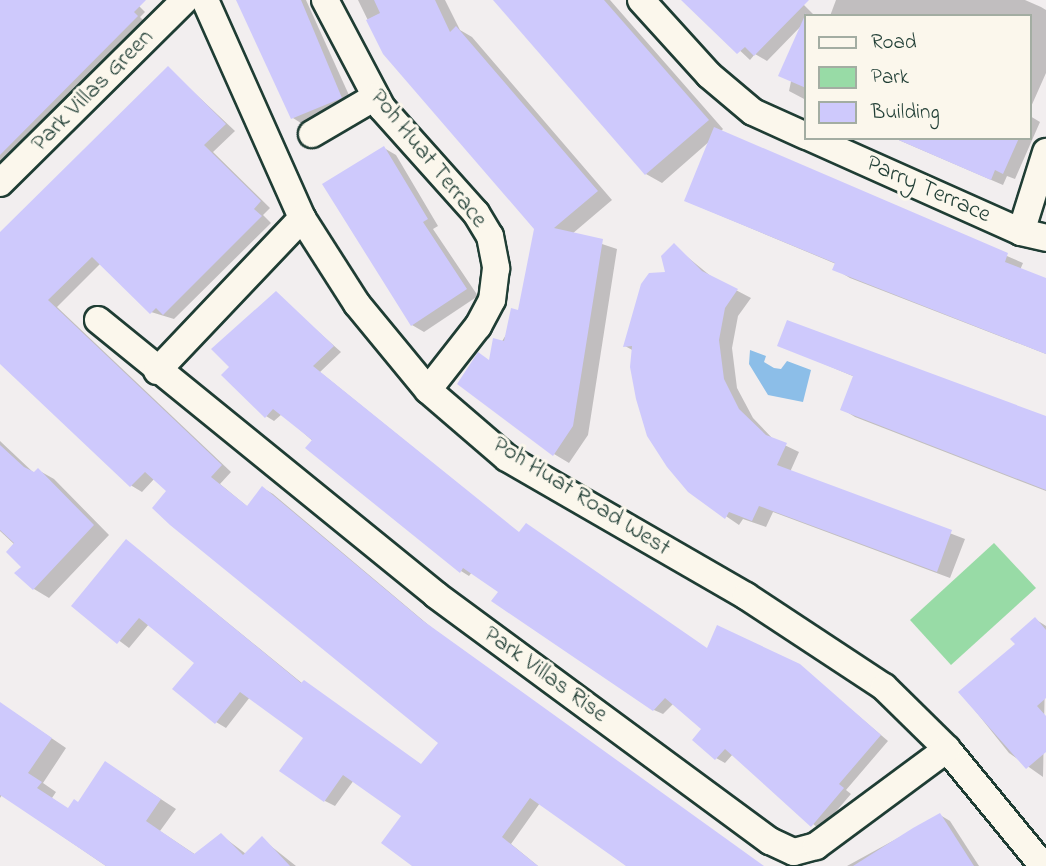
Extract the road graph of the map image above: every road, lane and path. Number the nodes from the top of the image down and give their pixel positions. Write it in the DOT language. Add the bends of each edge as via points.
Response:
graph roads {
  1 [pos="185,0"];
  2 [pos="205,0"];
  3 [pos="325,0"];
  4 [pos="642,0"];
  5 [pos="374,97"];
  6 [pos="312,134"];
  7 [pos="804,135"];
  8 [pos="816,140"];
  9 [pos="1046,152"];
  10 [pos="0,183"];
  11 [pos="302,218"];
  12 [pos="1034,235"];
  13 [pos="98,320"];
  14 [pos="157,371"];
  15 [pos="428,390"];
  16 [pos="947,749"];
  17 [pos="1043,866"];
  1 -- 10 [label="street, Park Villas Green"];
  2 -- 11 [label="street, Poh Huat Road West"];
  3 -- 5 [label="street, Poh Huat Terrace"];
  4 -- 7 [label="street" via="709,75 753,112"];
  5 -- 6 [label="street"];
  5 -- 15 [label="street, Poh Huat Terrace" via="476,213 490,236 496,268 492,300 478,327"];
  8 -- 12 [label="street, Parry Terrace"];
  9 -- 12 [label="street"];
  11 -- 14 [label="street"];
  11 -- 15 [label="street, Poh Huat Road West" via="357,304"];
  13 -- 14 [label="street, Park Villas Rise"];
  14 -- 16 [label="street, Park Villas Rise" via="436,594 770,841 794,852 816,846"];
  15 -- 16 [label="street, Poh Huat Road West" via="507,458 746,596 884,687"];
  16 -- 17 [label="street, Poh Huat Road West"];
}
